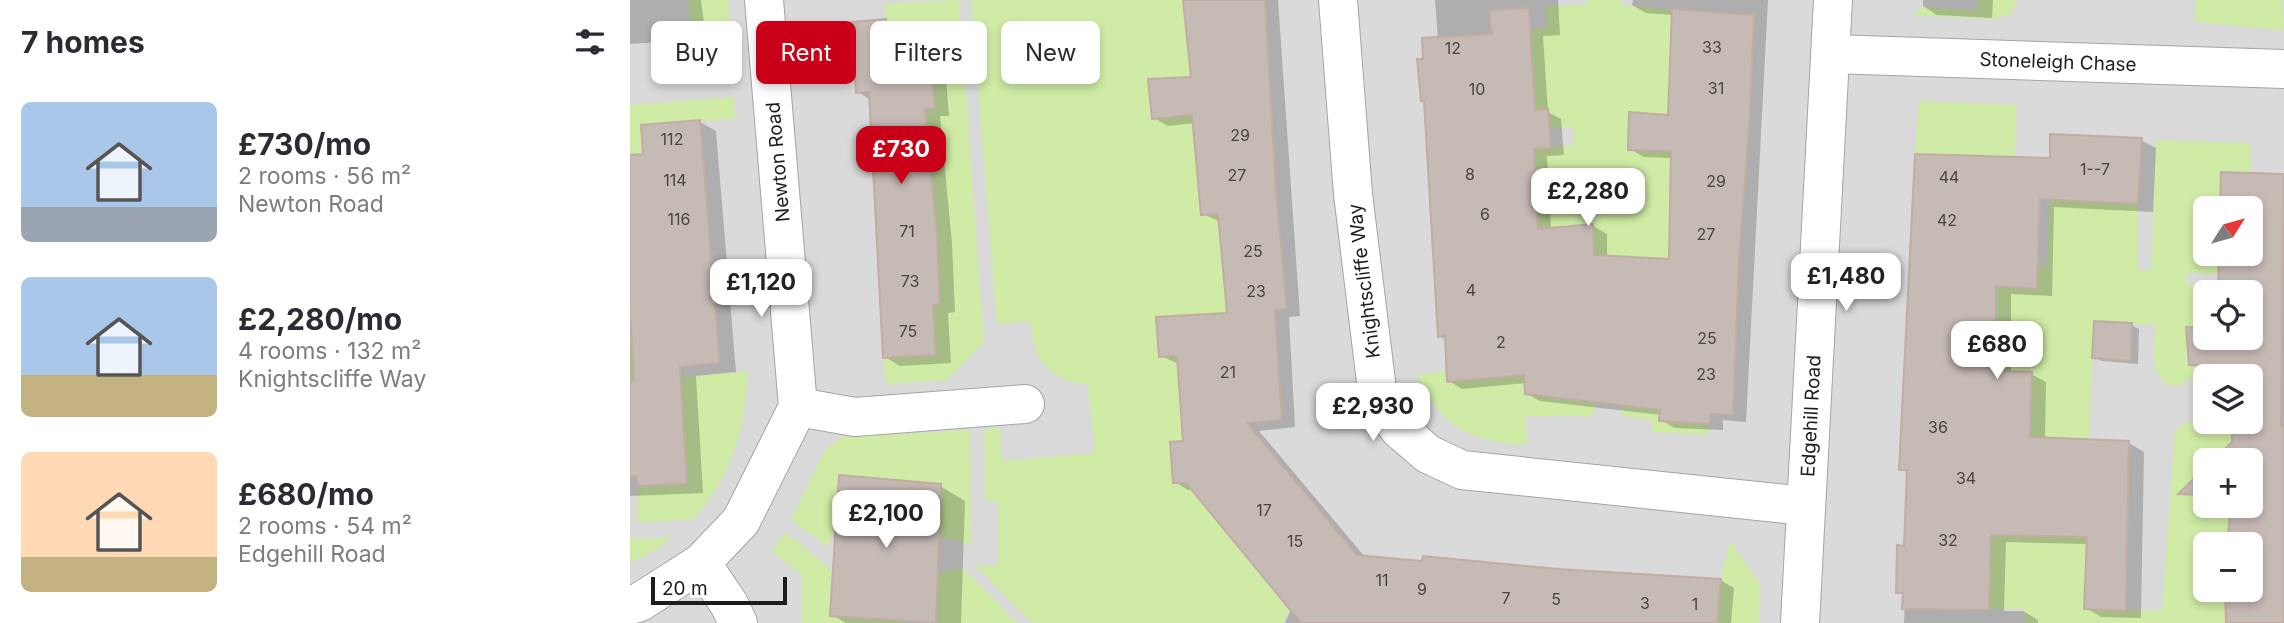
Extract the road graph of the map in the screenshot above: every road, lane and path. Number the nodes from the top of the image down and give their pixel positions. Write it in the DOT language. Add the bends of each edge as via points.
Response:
graph roads {
  1 [pos="764,0"];
  2 [pos="1338,0"];
  3 [pos="1833,0"];
  4 [pos="1831,54"];
  5 [pos="2284,69"];
  6 [pos="1025,404"];
  7 [pos="798,407"];
  8 [pos="1805,506"];
  9 [pos="701,564"];
  10 [pos="630,605"];
  11 [pos="738,623"];
  12 [pos="1800,623"];
  1 -- 7 [label="street, Newton Road"];
  2 -- 8 [label="street, Knightscliffe Way" via="1353,194 1378,398 1399,429 1429,454 1462,470"];
  3 -- 4 [label="street, Edgehill Road"];
  4 -- 5 [label="street, Stoneleigh Chase"];
  4 -- 8 [label="street, Edgehill Road"];
  6 -- 7 [label="street" via="855,417"];
  7 -- 9 [label="street" via="741,521"];
  8 -- 12 [label="street, Edgehill Road"];
  9 -- 10 [label="street"];
  9 -- 11 [label="street"];
}
